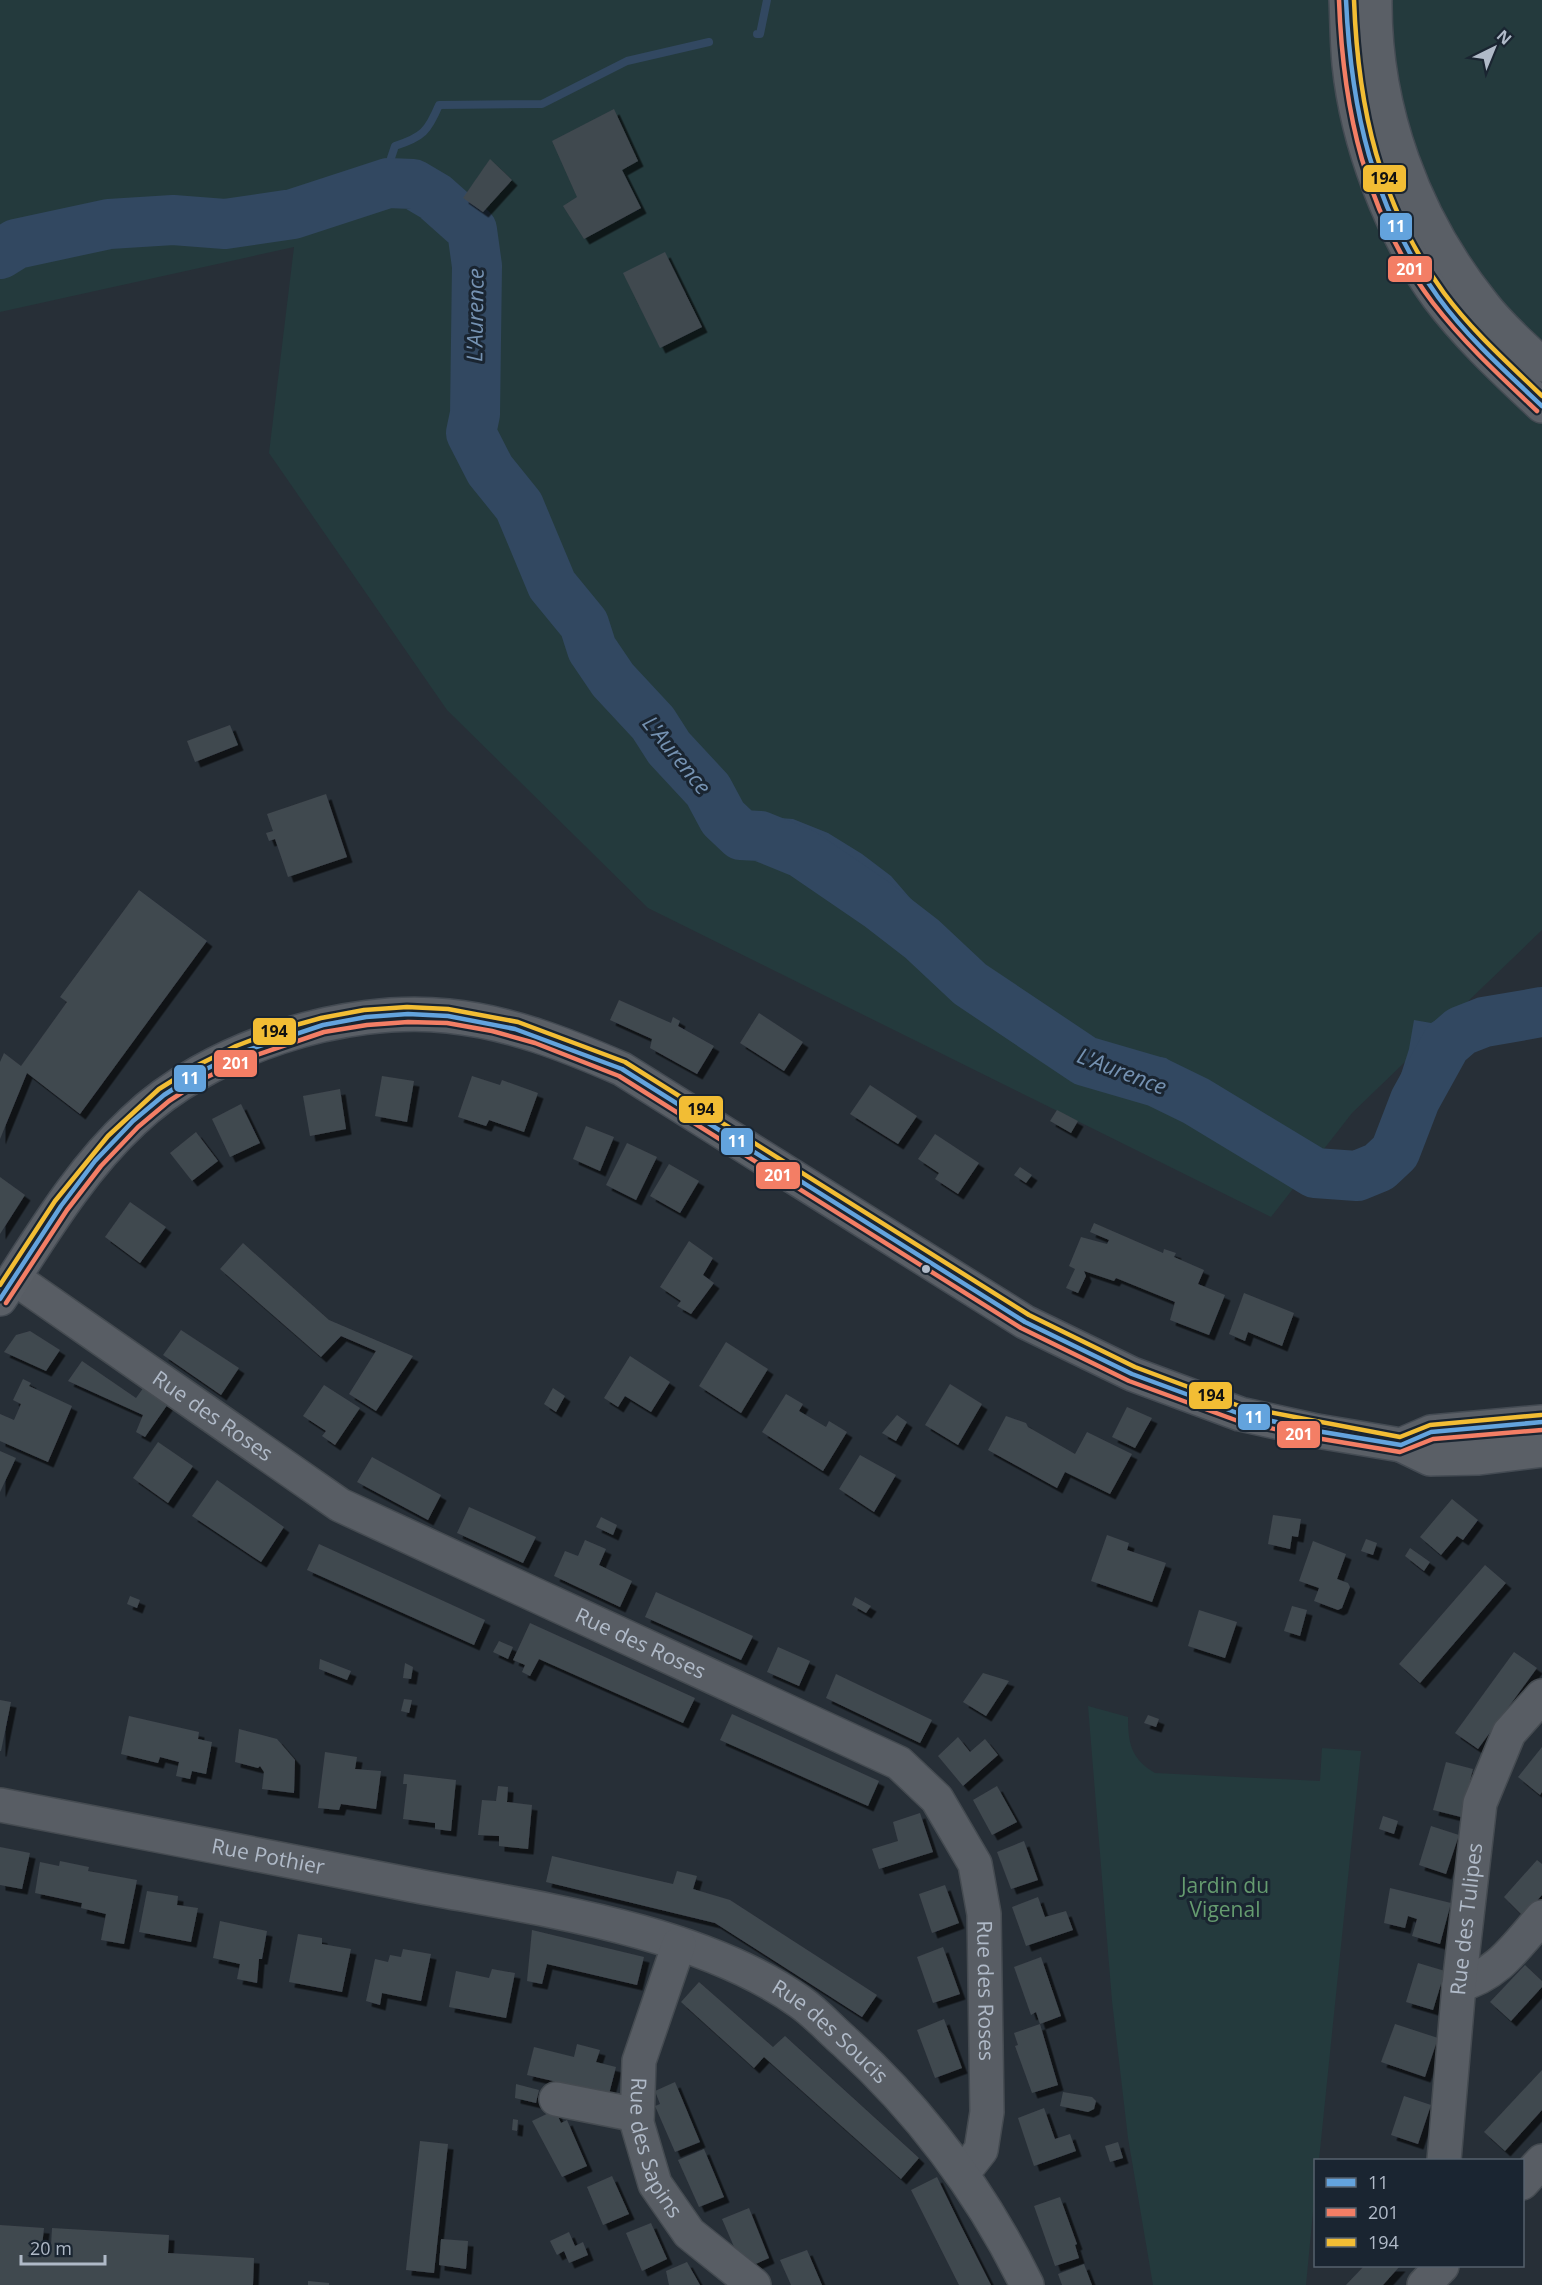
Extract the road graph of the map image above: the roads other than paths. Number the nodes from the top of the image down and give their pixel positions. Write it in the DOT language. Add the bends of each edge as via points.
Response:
graph roads {
  1 [pos="1346,0"];
  2 [pos="1375,0"];
  3 [pos="1542,365"];
  4 [pos="1542,406"];
  5 [pos="7,1289"];
  6 [pos="1542,1422"];
  7 [pos="1401,1445"];
  8 [pos="1542,1450"];
  9 [pos="1542,1696"];
  10 [pos="0,1804"];
  11 [pos="537,1909"];
  12 [pos="1542,1917"];
  13 [pos="679,1944"];
  14 [pos="1459,1985"];
  15 [pos="556,2099"];
  16 [pos="637,2115"];
  17 [pos="1444,2159"];
  18 [pos="1542,2161"];
  19 [pos="963,2173"];
  20 [pos="1524,2181"];
  21 [pos="1440,2267"];
  22 [pos="754,2285"];
  23 [pos="1027,2285"];
  24 [pos="1424,2285"];
  1 -- 4 [label="main road" via="1349,65 1359,122 1390,210 1438,296"];
  2 -- 3 [label="main road" via="1381,75 1391,125 1411,186 1483,305"];
  5 -- 7 [label="main road" via="90,1168 133,1120 177,1086 227,1058 306,1029 362,1017 448,1016 525,1032 622,1069 1025,1322 1132,1374 1240,1413"];
  5 -- 19 [label="street, Rue des Roses" via="340,1505 899,1763 937,1799 975,1864 984,1914 987,2112 981,2150"];
  6 -- 7 [label="main road" via="1431,1432"];
  7 -- 8 [label="main road" via="1430,1459"];
  9 -- 14 [label="street, Rue des Tulipes" via="1509,1733 1480,1803"];
  10 -- 11 [label="street, Rue Pothier"];
  11 -- 13 [label="street, Rue des Soucis"];
  12 -- 14 [label="street" via="1500,1964 1480,1980"];
  13 -- 16 [label="street, Rue des Sapins" via="639,2061"];
  13 -- 19 [label="street, Rue des Soucis" via="753,1974 801,2002 887,2080"];
  14 -- 17 [label="street, Rue des Tulipes"];
  15 -- 16 [label="street"];
  16 -- 22 [label="street, Rue des Sapins" via="655,2184 689,2233"];
  18 -- 20 [label="street"];
  19 -- 23 [label="street, Rue des Soucis"];
  21 -- 24 [label="street"];
}
